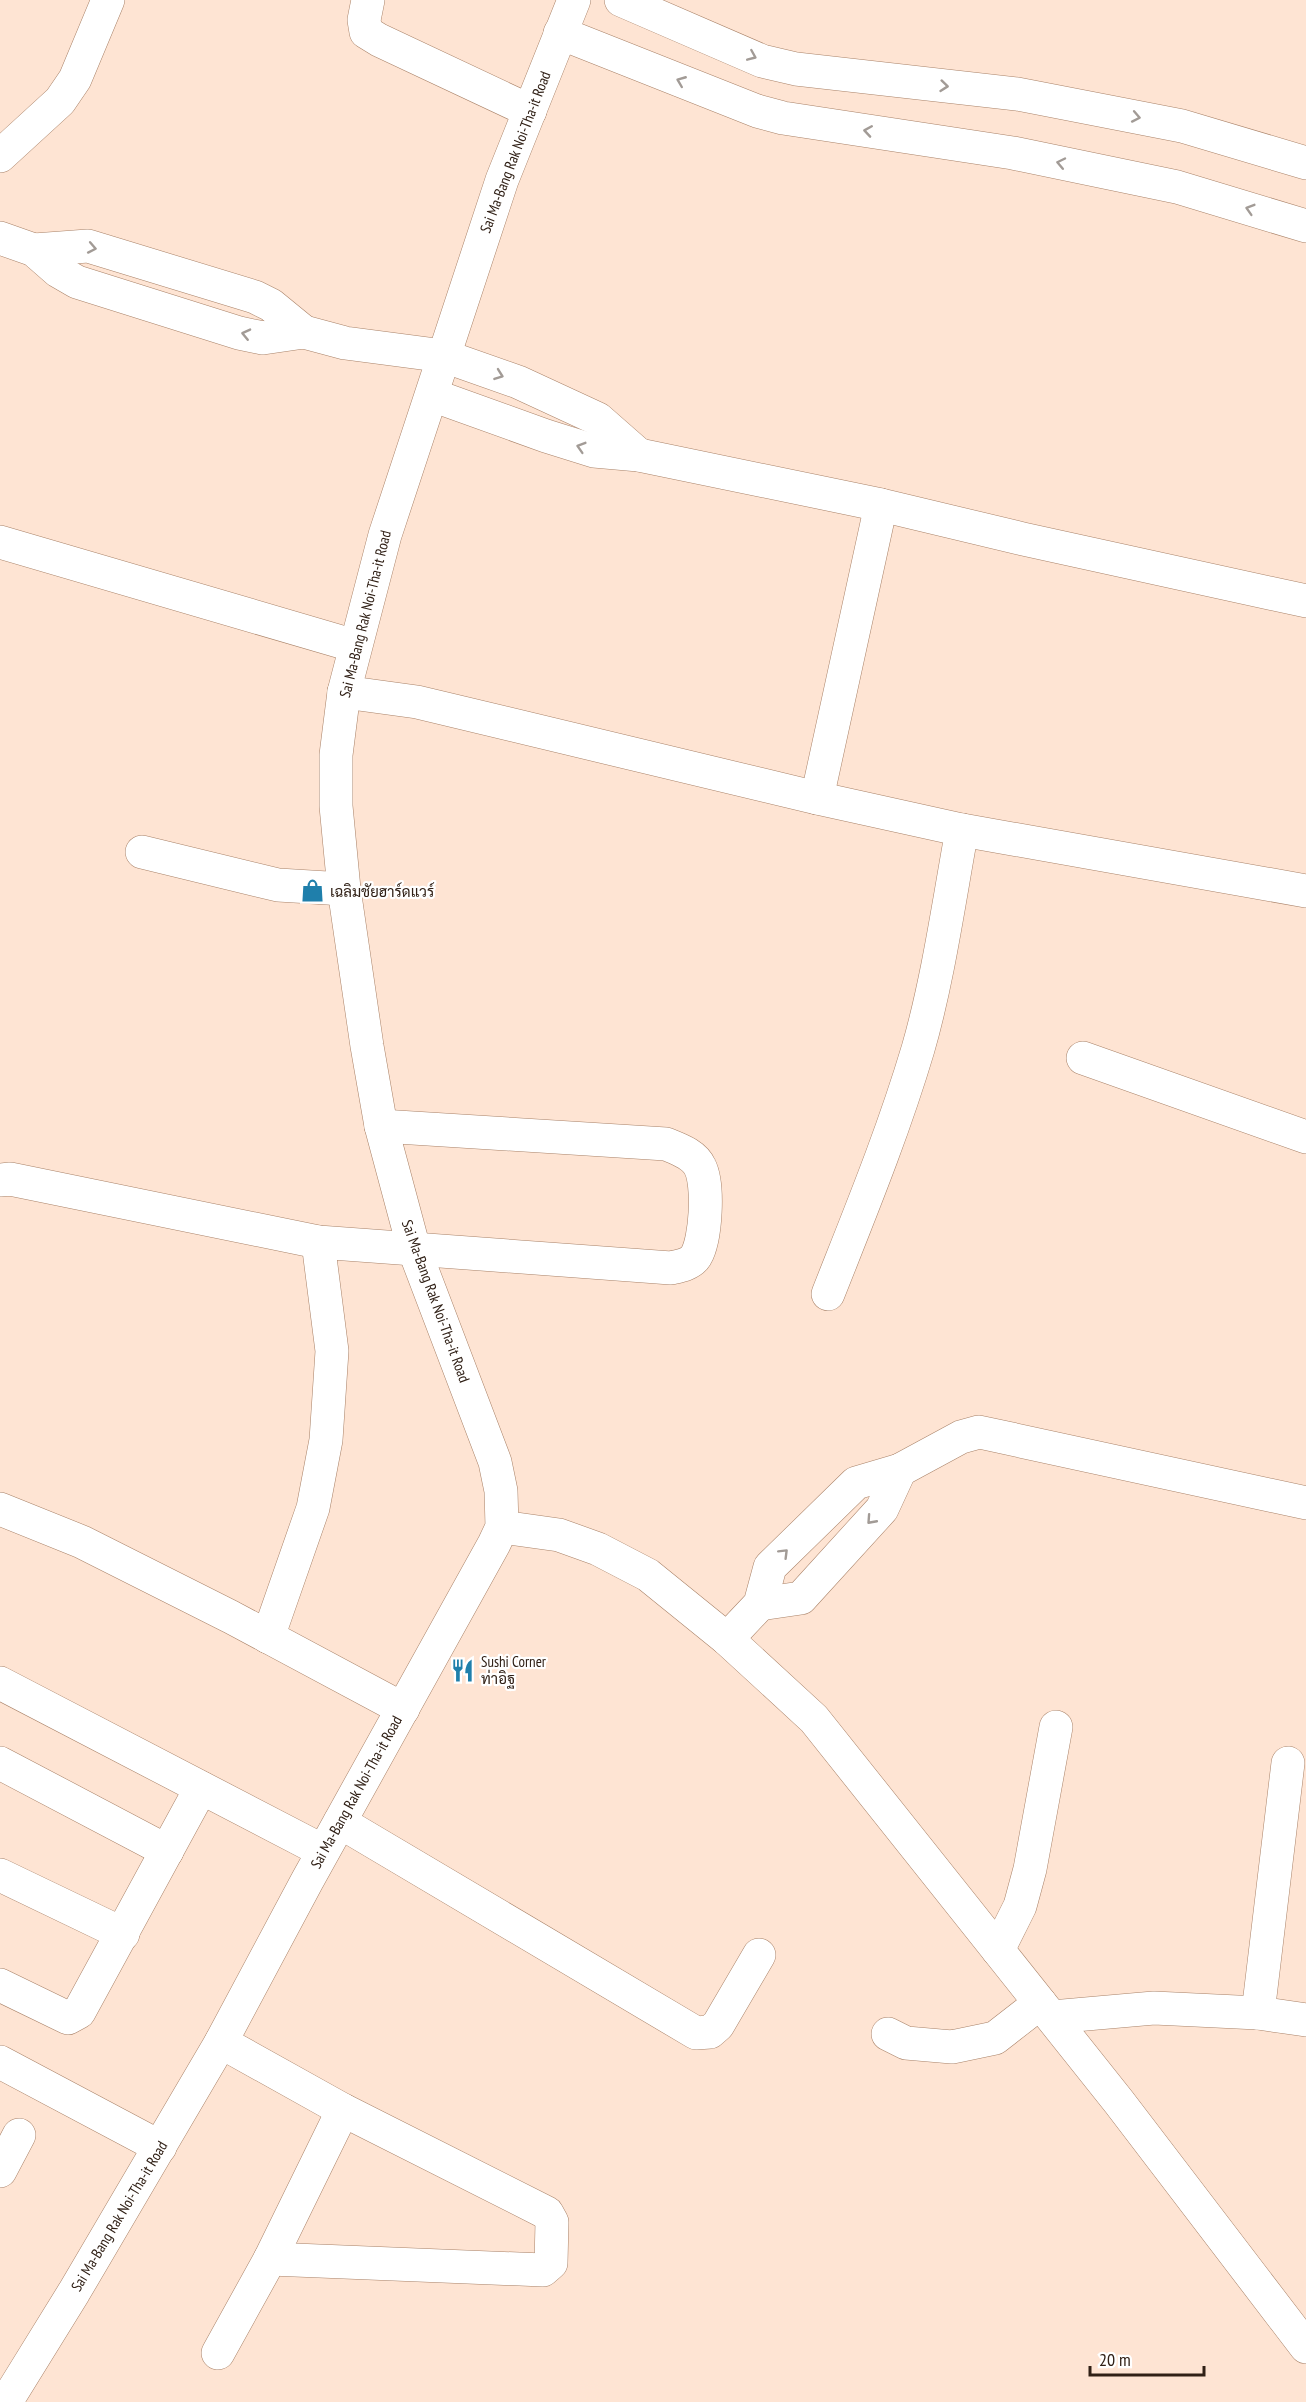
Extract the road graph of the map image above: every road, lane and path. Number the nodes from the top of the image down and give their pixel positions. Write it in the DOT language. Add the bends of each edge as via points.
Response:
graph roads {
  1 [pos="108,0"];
  2 [pos="368,0"];
  3 [pos="574,0"];
  4 [pos="621,0"];
  5 [pos="560,33"];
  6 [pos="530,111"];
  7 [pos="0,156"];
  8 [pos="1306,163"];
  9 [pos="1306,226"];
  10 [pos="0,238"];
  11 [pos="444,356"];
  12 [pos="432,394"];
  13 [pos="639,455"];
  14 [pos="881,505"];
  15 [pos="0,542"];
  16 [pos="1306,601"];
  17 [pos="356,646"];
  18 [pos="344,692"];
  19 [pos="817,798"];
  20 [pos="962,830"];
  21 [pos="142,852"];
  22 [pos="344,890"];
  23 [pos="1306,891"];
  24 [pos="1083,1058"];
  25 [pos="381,1126"];
  26 [pos="1306,1137"];
  27 [pos="0,1180"];
  28 [pos="318,1242"];
  29 [pos="414,1249"];
  30 [pos="828,1294"];
  31 [pos="900,1470"];
  32 [pos="1306,1503"];
  33 [pos="0,1509"];
  34 [pos="502,1527"];
  35 [pos="760,1604"];
  36 [pos="268,1637"];
  37 [pos="727,1639"];
  38 [pos="0,1684"];
  39 [pos="403,1709"];
  40 [pos="1056,1727"];
  41 [pos="0,1763"];
  42 [pos="1288,1763"];
  43 [pos="201,1788"];
  44 [pos="339,1822"];
  45 [pos="167,1851"];
  46 [pos="323,1851"];
  47 [pos="0,1875"];
  48 [pos="123,1934"];
  49 [pos="998,1950"];
  50 [pos="759,1955"];
  51 [pos="0,1985"];
  52 [pos="1046,2010"];
  53 [pos="1258,2013"];
  54 [pos="1306,2020"];
  55 [pos="888,2034"];
  56 [pos="221,2042"];
  57 [pos="0,2062"];
  58 [pos="342,2110"];
  59 [pos="19,2135"];
  60 [pos="160,2147"];
  61 [pos="0,2171"];
  62 [pos="270,2259"];
  63 [pos="1306,2347"];
  64 [pos="218,2353"];
  65 [pos="6,2402"];
  1 -- 7 [label="street" via="75,79 60,101"];
  2 -- 6 [label="street" via="366,32"];
  3 -- 5 [label="street, Sai Ma-Bang Rak Noi-Tha-it Road"];
  4 -- 8 [label="street, one-way" via="762,61 796,69 1017,94 1182,126"];
  5 -- 6 [label="street, Sai Ma-Bang Rak Noi-Tha-it Road"];
  9 -- 5 [label="street, one-way" via="1177,187 1025,155 783,118"];
  6 -- 11 [label="street, Sai Ma-Bang Rak Noi-Tha-it Road" via="502,180"];
  10 -- 11 [label="street" via="34,250 88,246 255,297 272,305 304,332 345,343"];
  11 -- 12 [label="street, Sai Ma-Bang Rak Noi-Tha-it Road"];
  11 -- 13 [label="street, one-way" via="564,401 598,419"];
  13 -- 12 [label="street, one-way" via="594,451"];
  12 -- 17 [label="street, Sai Ma-Bang Rak Noi-Tha-it Road" via="385,535"];
  13 -- 14 [label="street"];
  14 -- 16 [label="street"];
  14 -- 19 [label="street"];
  15 -- 17 [label="street"];
  17 -- 18 [label="street, Sai Ma-Bang Rak Noi-Tha-it Road"];
  18 -- 19 [label="street" via="417,702"];
  18 -- 22 [label="street, Sai Ma-Bang Rak Noi-Tha-it Road" via="336,755 336,806"];
  19 -- 20 [label="street"];
  20 -- 23 [label="street"];
  20 -- 30 [label="street" via="918,1047 886,1149"];
  21 -- 22 [label="street" via="278,885"];
  22 -- 25 [label="street, Sai Ma-Bang Rak Noi-Tha-it Road"];
  24 -- 26 [label="street"];
  25 -- 29 [label="street, Sai Ma-Bang Rak Noi-Tha-it Road"];
  25 -- 29 [label="street" via="666,1144 692,1156 701,1167 706,1198 702,1235 696,1256 686,1264 671,1268"];
  27 -- 28 [label="street"];
  28 -- 29 [label="street"];
  28 -- 36 [label="street" via="332,1351 327,1440 312,1508"];
  29 -- 34 [label="street, Sai Ma-Bang Rak Noi-Tha-it Road" via="495,1462"];
  31 -- 32 [label="street" via="961,1437 979,1432"];
  35 -- 31 [label="street, one-way" via="770,1567 856,1483"];
  31 -- 35 [label="street, one-way" via="882,1509 801,1598"];
  33 -- 36 [label="street" via="82,1542"];
  34 -- 37 [label="street" via="559,1535 598,1549 648,1575"];
  34 -- 39 [label="street, Sai Ma-Bang Rak Noi-Tha-it Road"];
  35 -- 37 [label="street"];
  36 -- 39 [label="street"];
  37 -- 49 [label="street" via="814,1719"];
  38 -- 43 [label="street"];
  39 -- 44 [label="street, Sai Ma-Bang Rak Noi-Tha-it Road"];
  40 -- 49 [label="street" via="1030,1869 1020,1906"];
  41 -- 45 [label="street"];
  42 -- 53 [label="street"];
  43 -- 45 [label="street"];
  43 -- 46 [label="street"];
  44 -- 46 [label="street, Sai Ma-Bang Rak Noi-Tha-it Road"];
  44 -- 50 [label="street" via="696,2033 710,2032 718,2025"];
  45 -- 48 [label="street"];
  46 -- 56 [label="street, Sai Ma-Bang Rak Noi-Tha-it Road"];
  47 -- 48 [label="street"];
  48 -- 51 [label="street" via="86,2002 68,2018"];
  49 -- 52 [label="street"];
  52 -- 53 [label="street" via="1154,2008"];
  52 -- 55 [label="street" via="995,2038 952,2047 906,2043"];
  52 -- 63 [label="street"];
  53 -- 54 [label="street"];
  56 -- 58 [label="street"];
  56 -- 60 [label="street, Sai Ma-Bang Rak Noi-Tha-it Road"];
  57 -- 60 [label="street"];
  58 -- 62 [label="street"];
  58 -- 62 [label="street" via="547,2213 552,2222 549,2266 543,2270"];
  59 -- 61 [label="street"];
  60 -- 65 [label="street, Sai Ma-Bang Rak Noi-Tha-it Road"];
  62 -- 64 [label="street"];
}
